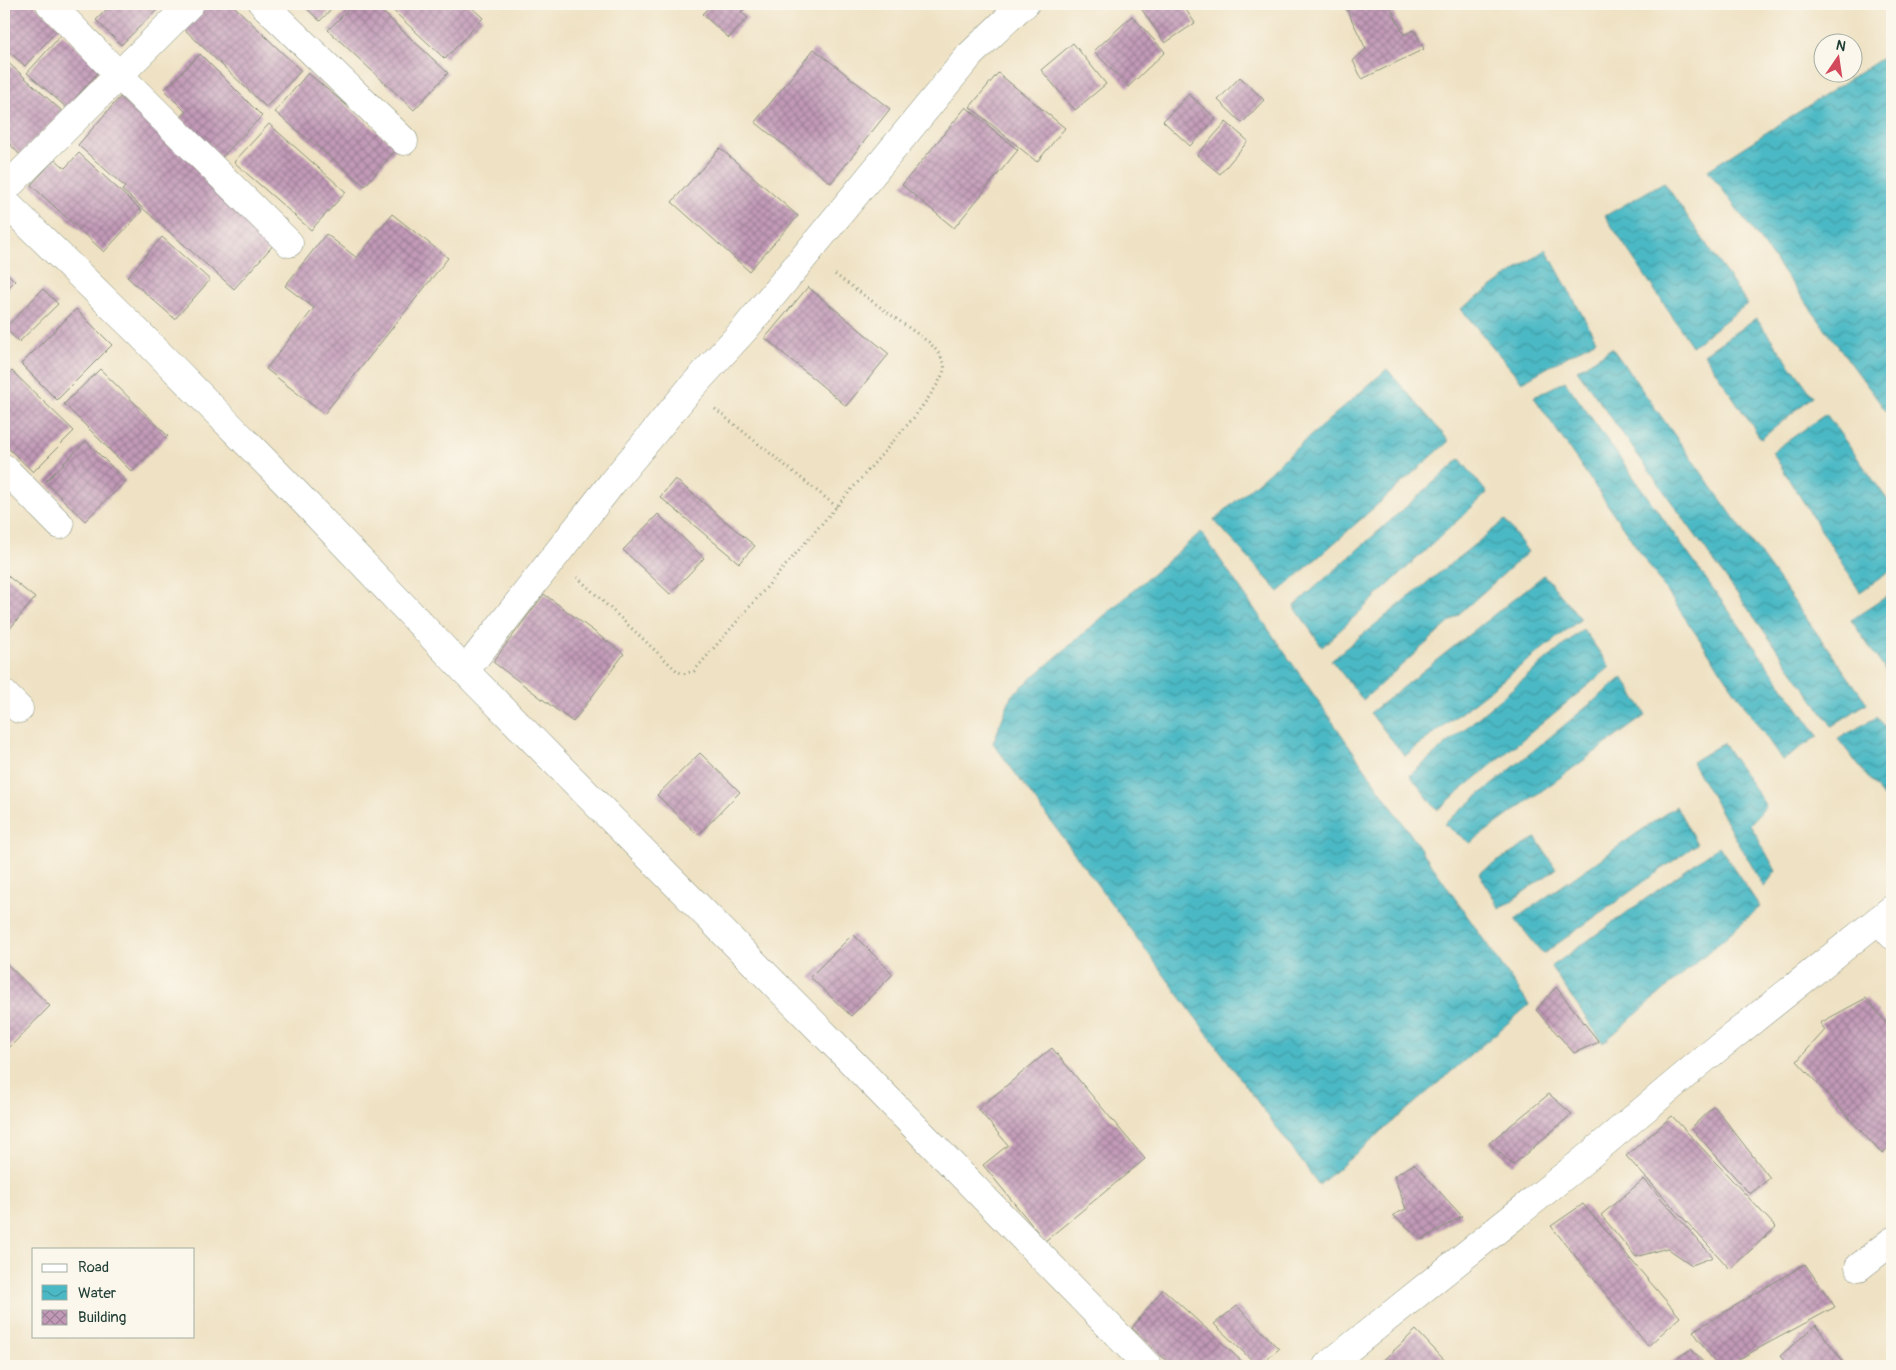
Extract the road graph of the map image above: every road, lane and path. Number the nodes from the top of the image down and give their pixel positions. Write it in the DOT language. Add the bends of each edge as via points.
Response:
graph roads {
  1 [pos="50,4"];
  2 [pos="190,4"];
  3 [pos="263,4"];
  4 [pos="1025,4"];
  5 [pos="120,76"];
  6 [pos="404,141"];
  7 [pos="4,190"];
  8 [pos="4,201"];
  9 [pos="289,243"];
  10 [pos="806,253"];
  11 [pos="690,388"];
  12 [pos="4,468"];
  13 [pos="837,507"];
  14 [pos="60,525"];
  15 [pos="556,557"];
  16 [pos="465,671"];
  17 [pos="1888,921"];
  18 [pos="1892,1241"];
  19 [pos="1860,1267"];
  20 [pos="1148,1366"];
  21 [pos="1327,1366"];
  1 -- 5 [label="main road"];
  2 -- 5 [label="main road"];
  3 -- 6 [label="main road"];
  4 -- 10 [label="main road" via="970,55"];
  5 -- 7 [label="main road"];
  5 -- 9 [label="main road"];
  8 -- 16 [label="main road" via="140,334"];
  10 -- 11 [label="main road" via="744,330"];
  10 -- 13 [label="path" via="930,343 944,365 941,378 916,415"];
  11 -- 13 [label="path"];
  11 -- 15 [label="main road"];
  12 -- 14 [label="main road"];
  13 -- 15 [label="path" via="719,640 701,665 690,673 677,671"];
  15 -- 16 [label="main road"];
  16 -- 20 [label="main road"];
  17 -- 21 [label="main road" via="1703,1060 1578,1165"];
  18 -- 19 [label="main road"];
}
